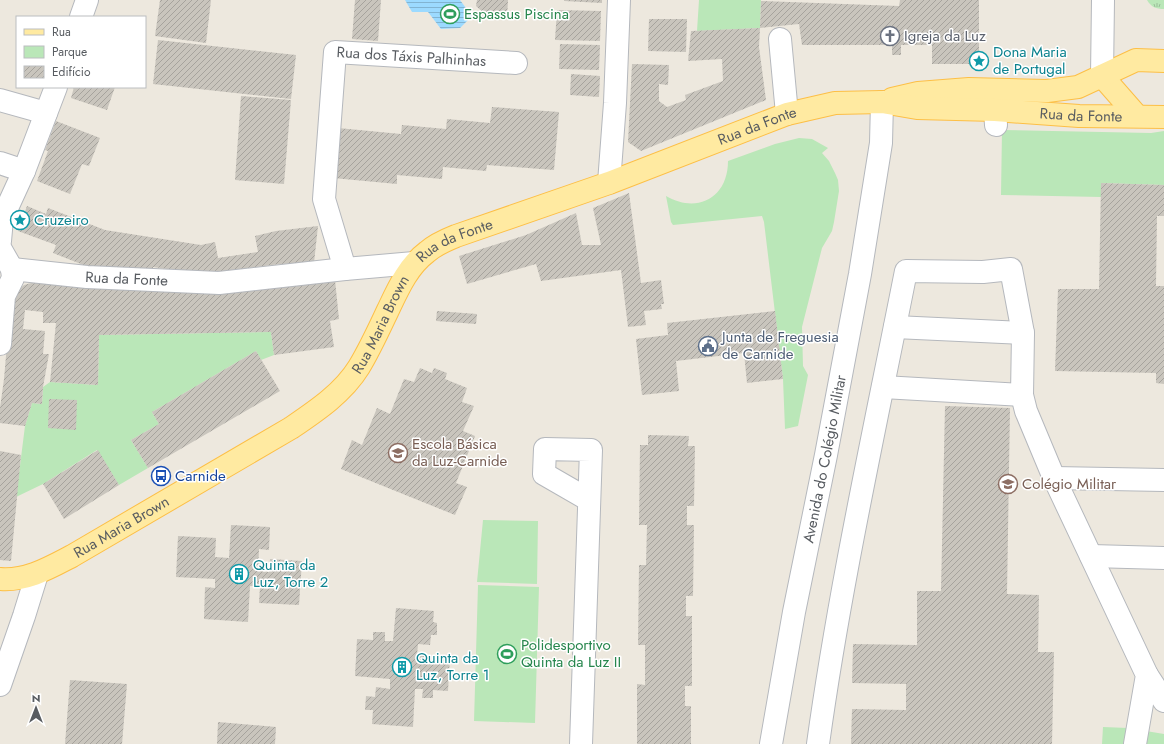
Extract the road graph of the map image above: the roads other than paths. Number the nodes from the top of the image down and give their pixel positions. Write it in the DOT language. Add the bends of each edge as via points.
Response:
graph roads {
  1 [pos="87,0"];
  2 [pos="619,0"];
  3 [pos="1103,0"];
  4 [pos="81,16"];
  5 [pos="780,39"];
  6 [pos="1164,61"];
  7 [pos="516,63"];
  8 [pos="1102,76"];
  9 [pos="56,88"];
  10 [pos="0,100"];
  11 [pos="882,102"];
  12 [pos="46,114"];
  13 [pos="787,114"];
  14 [pos="1137,116"];
  15 [pos="1164,117"];
  16 [pos="0,163"];
  17 [pos="24,171"];
  18 [pos="609,183"];
  19 [pos="1,219"];
  20 [pos="0,241"];
  21 [pos="0,248"];
  22 [pos="414,263"];
  23 [pos="345,269"];
  24 [pos="7,285"];
  25 [pos="895,327"];
  26 [pos="1023,333"];
  27 [pos="0,344"];
  28 [pos="883,387"];
  29 [pos="1022,395"];
  30 [pos="1054,478"];
  31 [pos="1164,480"];
  32 [pos="589,500"];
  33 [pos="1091,556"];
  34 [pos="1164,558"];
  35 [pos="37,574"];
  36 [pos="0,579"];
  37 [pos="1147,675"];
  38 [pos="0,685"];
  39 [pos="1164,700"];
  40 [pos="581,744"];
  41 [pos="771,744"];
  42 [pos="818,744"];
  43 [pos="1135,744"];
  1 -- 4 [label="street"];
  2 -- 18 [label="street"];
  3 -- 8 [label="street"];
  5 -- 13 [label="street"];
  6 -- 8 [label="main road, Rua da Fonte" via="1136,60"];
  7 -- 23 [label="street, Rua dos Táxis Palhinhas" via="335,52 324,199"];
  8 -- 11 [label="main road, Rua da Fonte" via="1078,87 1047,91 969,89 918,93"];
  8 -- 14 [label="main road"];
  9 -- 12 [label="street"];
  10 -- 12 [label="street"];
  11 -- 13 [label="main road, Rua da Fonte" via="835,103"];
  11 -- 14 [label="main road, Rua da Fonte" via="995,117"];
  11 -- 41 [label="street, Avenida do Colégio Militar" via="881,143 860,274"];
  12 -- 17 [label="street"];
  13 -- 18 [label="main road, Rua da Fonte"];
  14 -- 15 [label="main road, Rua da Fonte"];
  16 -- 17 [label="street"];
  17 -- 19 [label="street"];
  18 -- 22 [label="main road, Rua da Fonte" via="456,236 427,252"];
  19 -- 20 [label="street"];
  21 -- 24 [label="street"];
  22 -- 23 [label="street, Rua da Fonte"];
  22 -- 35 [label="main road, Rua Maria Brown" via="358,367 344,387 321,407 286,431"];
  23 -- 24 [label="street, Rua da Fonte" via="219,283 87,277"];
  24 -- 27 [label="street"];
  25 -- 26 [label="street"];
  25 -- 26 [label="street" via="906,271 983,272 1011,269"];
  25 -- 28 [label="street"];
  26 -- 29 [label="street"];
  28 -- 29 [label="street"];
  28 -- 42 [label="street" via="826,683"];
  29 -- 30 [label="street" via="1026,411"];
  30 -- 31 [label="street"];
  30 -- 33 [label="street"];
  32 -- 40 [label="street"];
  33 -- 34 [label="street"];
  33 -- 37 [label="street"];
  35 -- 36 [label="main road, Rua Maria Brown"];
  35 -- 38 [label="street"];
  37 -- 39 [label="street"];
  37 -- 43 [label="street"];
}
